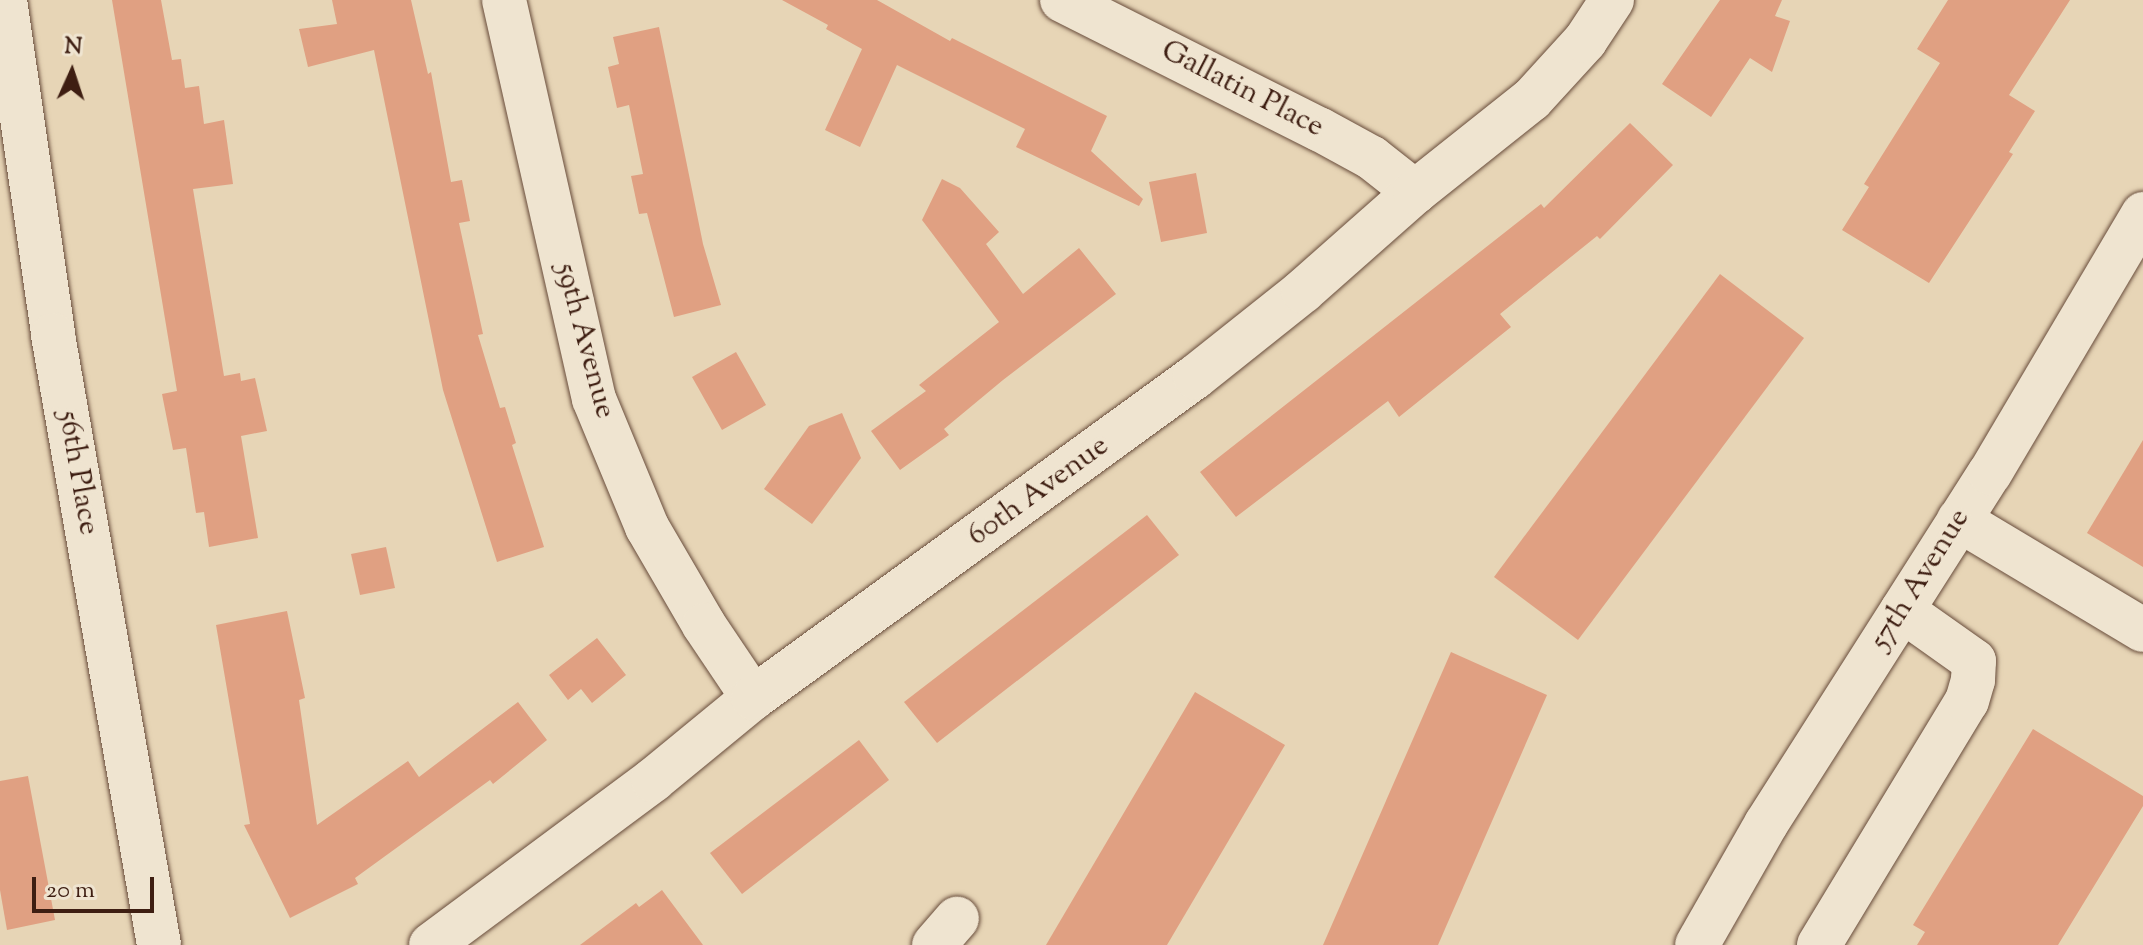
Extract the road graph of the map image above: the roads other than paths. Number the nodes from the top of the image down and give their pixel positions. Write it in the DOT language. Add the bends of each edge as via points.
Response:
graph roads {
  1 [pos="5,0"];
  2 [pos="504,0"];
  3 [pos="1062,0"];
  4 [pos="1612,0"];
  5 [pos="1415,192"];
  6 [pos="2143,214"];
  7 [pos="1959,520"];
  8 [pos="1902,610"];
  9 [pos="2143,630"];
  10 [pos="753,698"];
  11 [pos="159,945"];
  12 [pos="431,945"];
  13 [pos="1697,945"];
  14 [pos="1819,945"];
  1 -- 11 [label="street, 56th Place" via="53,335"];
  2 -- 10 [label="street, 59th Avenue" via="594,399 647,527"];
  3 -- 5 [label="street, Gallatin Place" via="1319,129 1372,158"];
  4 -- 5 [label="street, 60th Avenue" via="1585,41 1532,99"];
  5 -- 10 [label="street, 60th Avenue" via="1195,377"];
  6 -- 7 [label="street, 57th Avenue"];
  7 -- 8 [label="street, 57th Avenue"];
  7 -- 9 [label="street"];
  8 -- 13 [label="street, 57th Avenue" via="1766,824"];
  8 -- 14 [label="street" via="1974,661 1973,680 1967,701"];
  10 -- 12 [label="street, 60th Avenue" via="653,780"];
}
